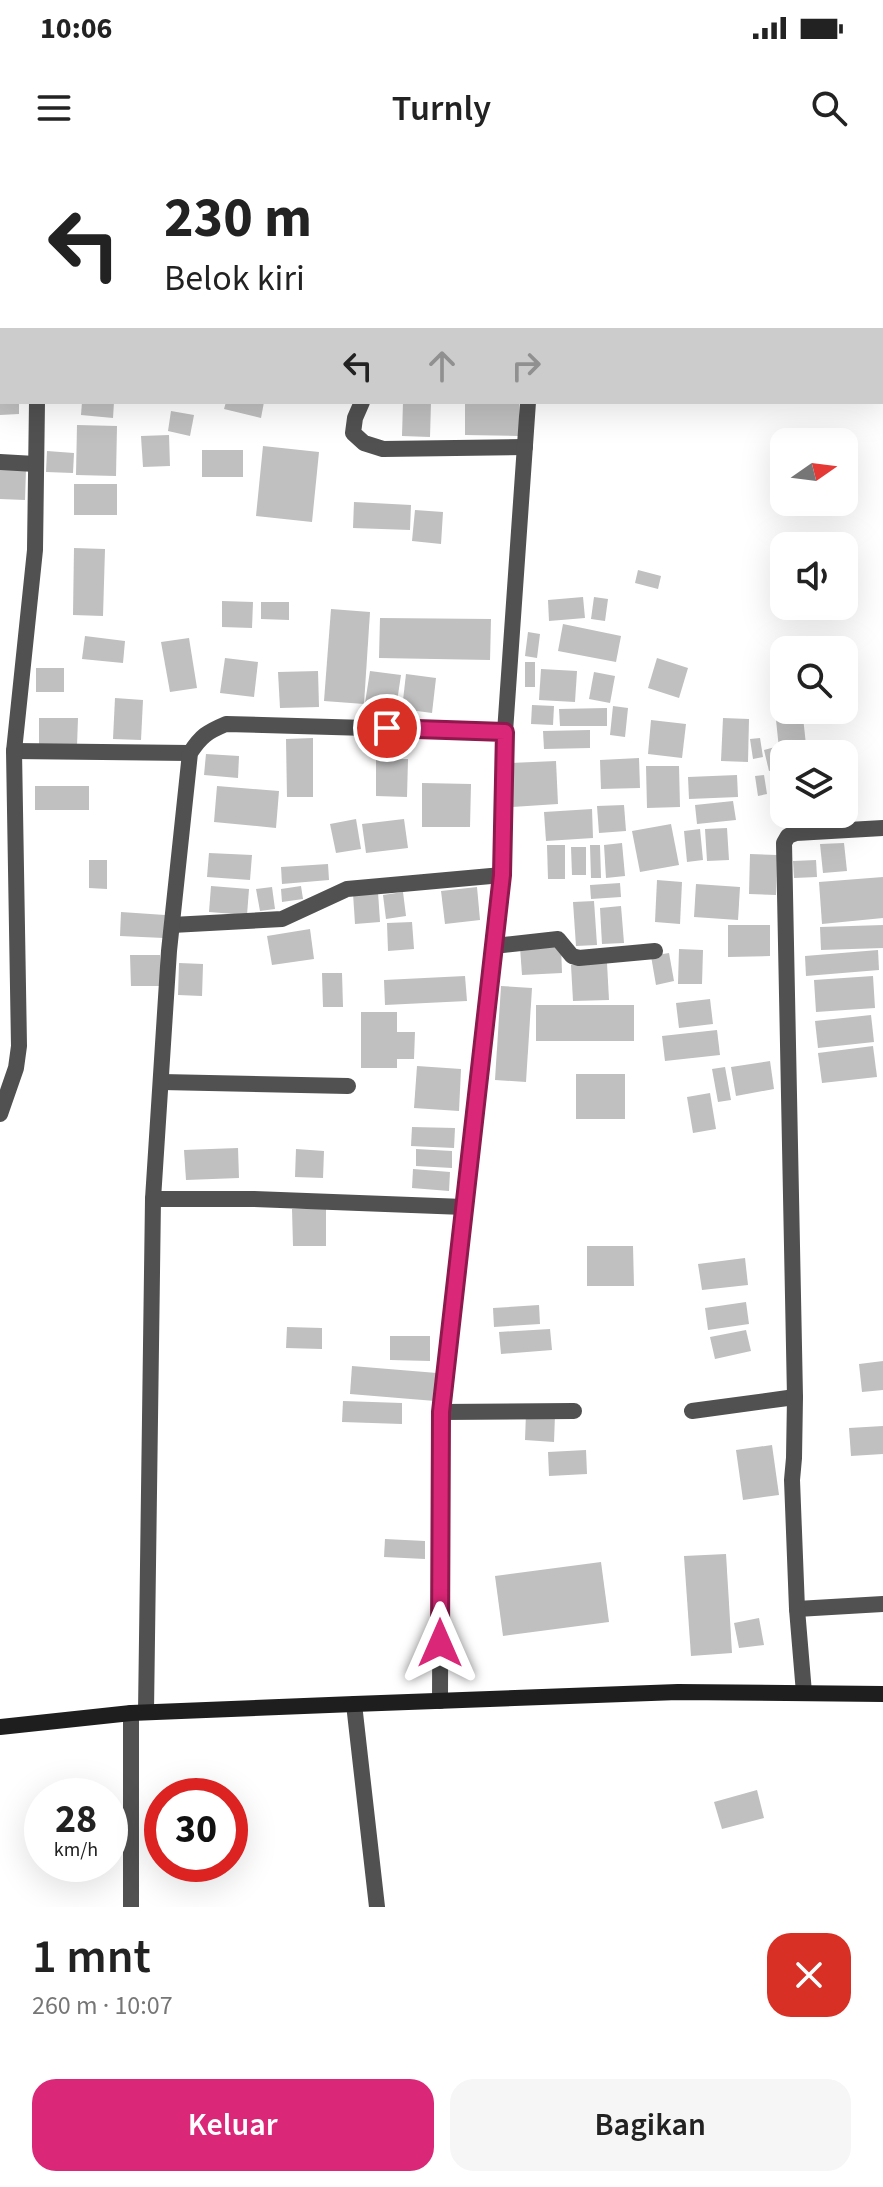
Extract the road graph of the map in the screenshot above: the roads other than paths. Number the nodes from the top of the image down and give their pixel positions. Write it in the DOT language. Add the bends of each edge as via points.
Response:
graph roads {
  1 [pos="37,404"];
  2 [pos="361,404"];
  3 [pos="528,404"];
  4 [pos="525,447"];
  5 [pos="0,462"];
  6 [pos="35,464"];
  7 [pos="505,732"];
  8 [pos="14,751"];
  9 [pos="190,753"];
  10 [pos="883,828"];
  11 [pos="502,875"];
  12 [pos="172,925"];
  13 [pos="494,946"];
  14 [pos="655,951"];
  15 [pos="162,1082"];
  16 [pos="348,1086"];
  17 [pos="0,1114"];
  18 [pos="153,1199"];
  19 [pos="464,1207"];
  20 [pos="795,1397"];
  21 [pos="574,1411"];
  22 [pos="692,1411"];
  23 [pos="441,1412"];
  24 [pos="883,1604"];
  25 [pos="797,1609"];
  26 [pos="804,1693"];
  27 [pos="883,1694"];
  28 [pos="440,1701"];
  29 [pos="354,1704"];
  30 [pos="139,1712"];
  31 [pos="0,1727"];
  32 [pos="131,1907"];
  33 [pos="377,1907"];
  1 -- 6 [label="street"];
  2 -- 4 [label="street" via="353,433 383,449"];
  3 -- 4 [label="street"];
  4 -- 7 [label="street"];
  5 -- 6 [label="street"];
  6 -- 8 [label="street" via="35,550"];
  7 -- 9 [label="street" via="226,724 208,731"];
  7 -- 11 [label="street"];
  8 -- 9 [label="street"];
  8 -- 17 [label="street" via="19,1046"];
  9 -- 12 [label="street"];
  10 -- 20 [label="street" via="796,833 784,843"];
  11 -- 12 [label="street" via="347,889 282,919"];
  11 -- 13 [label="street"];
  12 -- 15 [label="street"];
  13 -- 14 [label="street" via="558,939 579,958"];
  13 -- 19 [label="street"];
  15 -- 16 [label="street"];
  15 -- 18 [label="street"];
  18 -- 19 [label="street"];
  18 -- 30 [label="street"];
  19 -- 23 [label="street"];
  20 -- 22 [label="street"];
  20 -- 25 [label="street"];
  21 -- 23 [label="street"];
  23 -- 28 [label="street"];
  24 -- 25 [label="street"];
  25 -- 26 [label="street"];
  26 -- 27 [label="street"];
  26 -- 28 [label="street"];
  28 -- 29 [label="street"];
  29 -- 30 [label="street"];
  29 -- 33 [label="street"];
  30 -- 31 [label="street"];
  30 -- 32 [label="street"];
}
